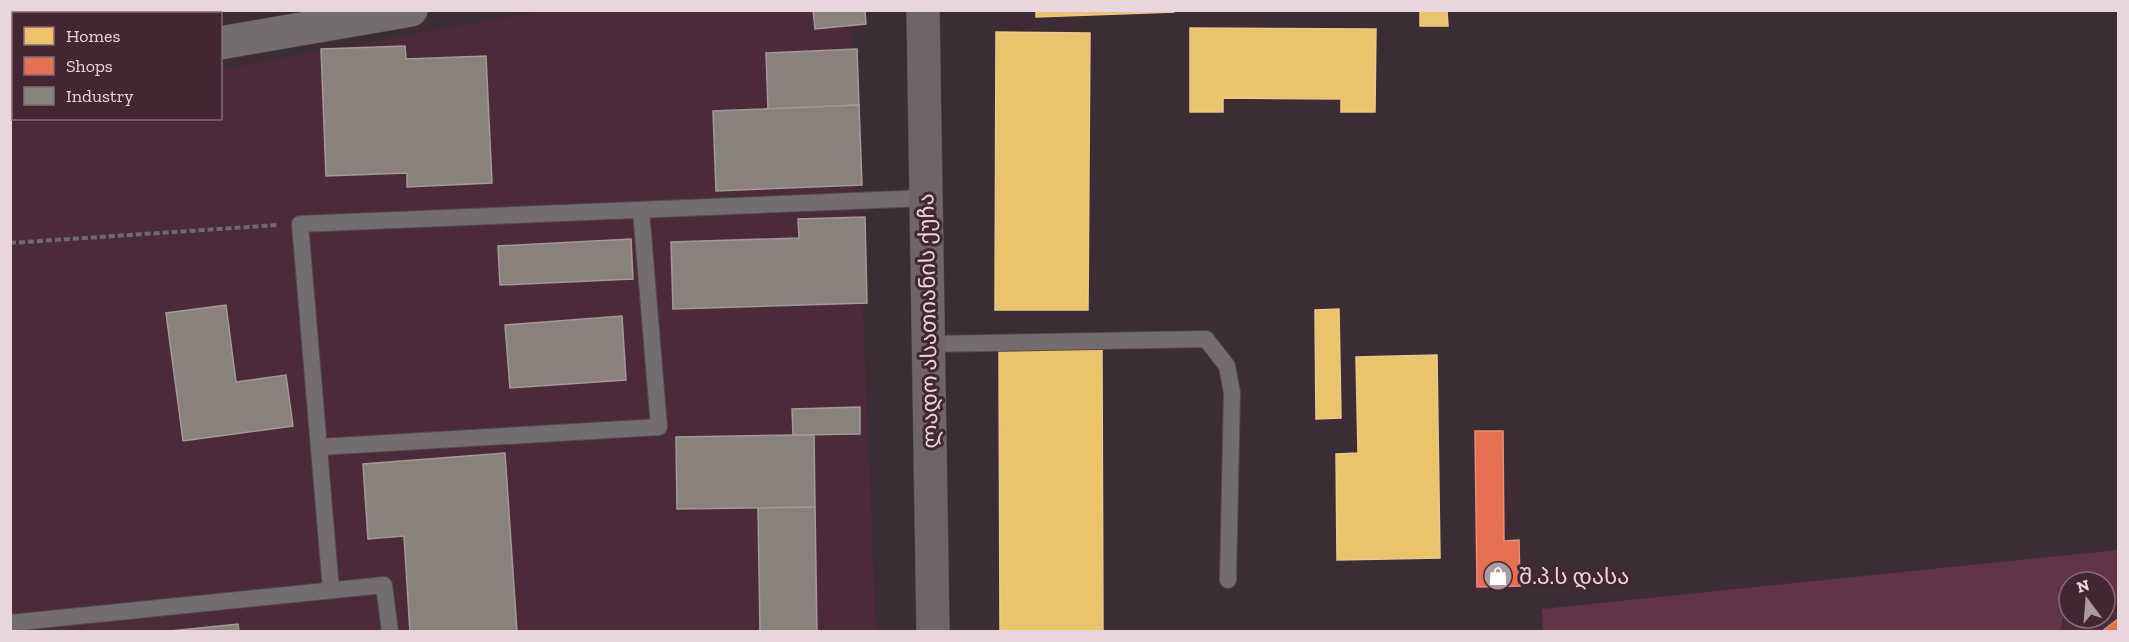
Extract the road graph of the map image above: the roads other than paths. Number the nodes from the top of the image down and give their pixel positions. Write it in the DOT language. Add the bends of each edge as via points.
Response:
graph roads {
  1 [pos="411,10"];
  2 [pos="923,10"];
  3 [pos="222,43"];
  4 [pos="926,198"];
  5 [pos="641,210"];
  6 [pos="928,345"];
  7 [pos="319,447"];
  8 [pos="1228,580"];
  9 [pos="331,590"];
  10 [pos="10,623"];
  11 [pos="390,632"];
  12 [pos="933,632"];
  1 -- 3 [label="street"];
  2 -- 4 [label="main road, ლადო ასათიანის ქუჩა"];
  4 -- 5 [label="lane"];
  4 -- 6 [label="main road, ლადო ასათიანის ქუჩა"];
  5 -- 7 [label="lane" via="659,427"];
  5 -- 7 [label="lane" via="300,224"];
  6 -- 8 [label="lane" via="1206,339 1227,366 1232,393"];
  6 -- 12 [label="main road, ლადო ასათიანის ქუჩა"];
  7 -- 9 [label="lane"];
  9 -- 10 [label="lane"];
  9 -- 11 [label="lane" via="384,585"];
}
